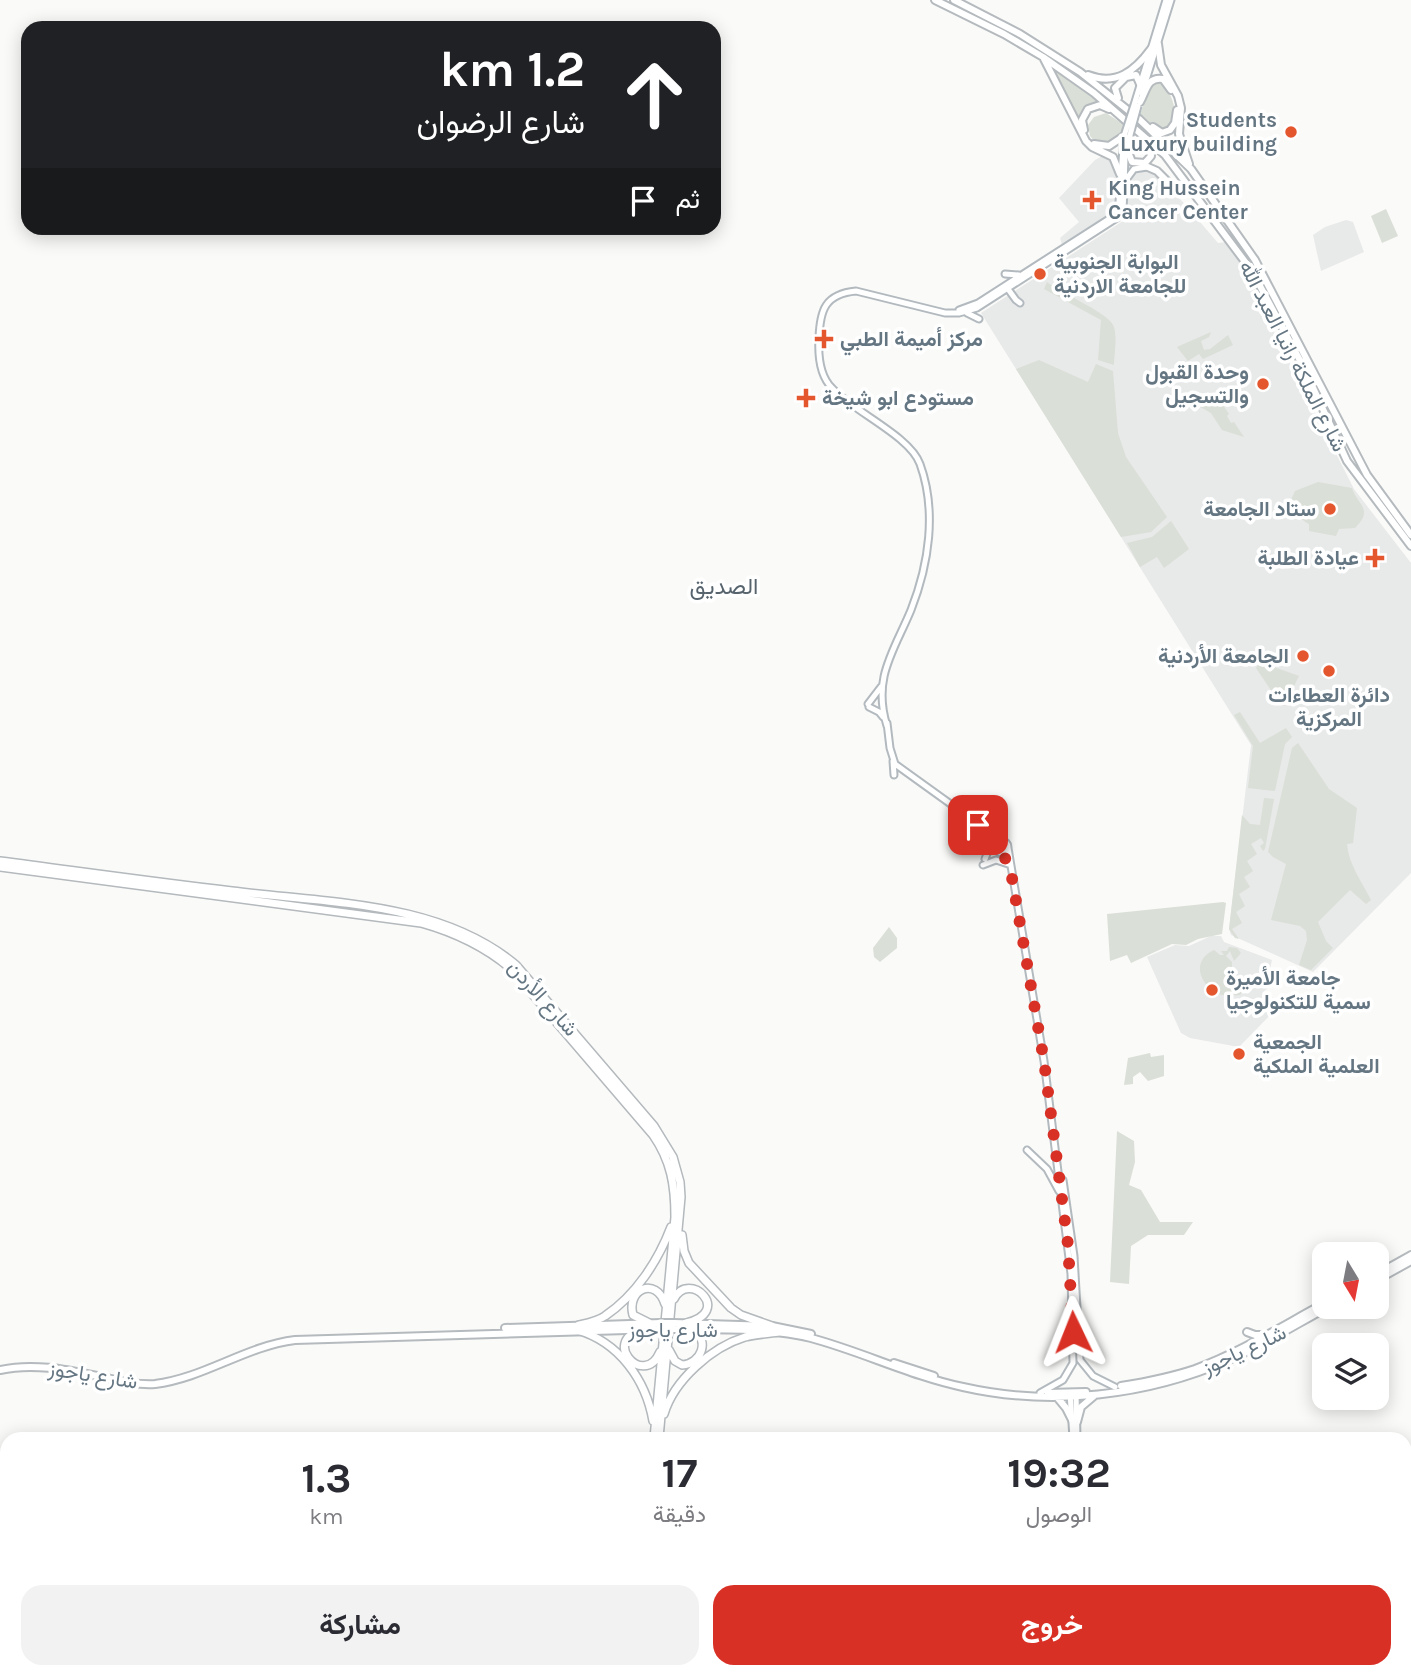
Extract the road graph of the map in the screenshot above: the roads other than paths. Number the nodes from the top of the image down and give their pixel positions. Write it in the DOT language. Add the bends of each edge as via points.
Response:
graph roads {
  1 [pos="935,0"];
  2 [pos="954,0"];
  3 [pos="1166,0"];
  4 [pos="1171,0"];
  5 [pos="1158,44"];
  6 [pos="1151,49"];
  7 [pos="1043,57"];
  8 [pos="1080,72"];
  9 [pos="1140,84"];
  10 [pos="1137,104"];
  11 [pos="1123,106"];
  12 [pos="1118,114"];
  13 [pos="1139,119"];
  14 [pos="1126,135"];
  15 [pos="1149,142"];
  16 [pos="1126,149"];
  17 [pos="1140,164"];
  18 [pos="1173,166"];
  19 [pos="1191,169"];
  20 [pos="1120,174"];
  21 [pos="1163,176"];
  22 [pos="1122,189"];
  23 [pos="1177,193"];
  24 [pos="1022,275"];
  25 [pos="1006,288"];
  26 [pos="1020,303"];
  27 [pos="939,311"];
  28 [pos="964,312"];
  29 [pos="979,319"];
  30 [pos="1283,327"];
  31 [pos="1288,344"];
  32 [pos="1411,535"];
  33 [pos="1411,546"];
  34 [pos="893,649"];
  35 [pos="881,687"];
  36 [pos="886,724"];
  37 [pos="895,764"];
  38 [pos="906,773"];
  39 [pos="979,825"];
  40 [pos="989,835"];
  41 [pos="1002,841"];
  42 [pos="996,846"];
  43 [pos="1008,848"];
  44 [pos="1002,853"];
  45 [pos="0,861"];
  46 [pos="1008,864"];
  47 [pos="0,867"];
  48 [pos="1012,878"];
  49 [pos="242,892"];
  50 [pos="320,901"];
  51 [pos="286,906"];
  52 [pos="358,914"];
  53 [pos="1051,1115"];
  54 [pos="1027,1150"];
  55 [pos="1062,1197"];
  56 [pos="678,1216"];
  57 [pos="1070,1245"];
  58 [pos="1411,1255"];
  59 [pos="1071,1256"];
  60 [pos="1411,1261"];
  61 [pos="1390,1267"];
  62 [pos="1390,1273"];
  63 [pos="669,1308"];
  64 [pos="1312,1310"];
  65 [pos="1312,1316"];
  66 [pos="686,1323"];
  67 [pos="647,1326"];
  68 [pos="674,1326"];
  69 [pos="578,1328"];
  70 [pos="692,1329"];
  71 [pos="775,1329"];
  72 [pos="1247,1332"];
  73 [pos="1268,1335"];
  74 [pos="666,1345"];
  75 [pos="1077,1357"];
  76 [pos="0,1369"];
  77 [pos="1115,1387"];
  78 [pos="1040,1393"];
  79 [pos="1073,1394"];
  80 [pos="1097,1394"];
  81 [pos="1057,1397"];
  82 [pos="1075,1422"];
  83 [pos="656,1432"];
  84 [pos="1075,1432"];
  1 -- 7 [label="main road, شارع الملكة رانيا العبد الله"];
  2 -- 8 [label="main road, شارع الملكة رانيا العبد الله"];
  3 -- 6 [label="main road"];
  4 -- 5 [label="main road"];
  5 -- 10 [label="main road"];
  5 -- 19 [label="main road" via="1161,65 1178,96 1179,134"];
  6 -- 8 [label="main road" via="1118,78 1100,79"];
  6 -- 9 [label="main road"];
  7 -- 12 [label="main road, شارع الملكة رانيا العبد الله"];
  7 -- 20 [label="main road" via="1086,141 1113,157"];
  8 -- 11 [label="main road, شارع الملكة رانيا العبد الله"];
  9 -- 10 [label="main road"];
  9 -- 11 [label="main road" via="1138,76 1129,75 1118,84 1115,94"];
  10 -- 13 [label="main road" via="1149,84 1160,78 1172,92 1177,113 1174,126 1165,132"];
  10 -- 14 [label="main road, bridge"];
  11 -- 13 [label="main road, شارع الملكة رانيا العبد الله"];
  12 -- 14 [label="main road" via="1096,106 1086,112 1082,124 1095,145 1109,146"];
  12 -- 15 [label="main road, شارع الملكة رانيا العبد الله"];
  13 -- 19 [label="main road, شارع الملكة رانيا العبد الله"];
  14 -- 16 [label="main road"];
  14 -- 20 [label="main road"];
  15 -- 17 [label="main road" via="1152,156"];
  15 -- 18 [label="main road, شارع الملكة رانيا العبد الله"];
  16 -- 17 [label="main road" via="1130,160"];
  16 -- 22 [label="main road"];
  17 -- 21 [label="main road"];
  18 -- 21 [label="main road"];
  18 -- 30 [label="main road, شارع الملكة رانيا العبد الله" via="1242,255"];
  19 -- 32 [label="main road, شارع الملكة رانيا العبد الله" via="1255,260 1367,475"];
  20 -- 22 [label="main road"];
  21 -- 23 [label="main road"];
  22 -- 23 [label="main road" via="1132,171 1145,167"];
  22 -- 24 [label="main road" via="1112,217"];
  22 -- 25 [label="main road" via="1119,218"];
  24 -- 25 [label="main road"];
  24 -- 25 [label="main road" via="1005,276"];
  25 -- 26 [label="main road"];
  25 -- 27 [label="main road" via="961,310"];
  25 -- 28 [label="main road"];
  27 -- 28 [label="main road"];
  27 -- 34 [label="main road" via="866,292 847,292 833,298 819,319 822,371 835,391 909,447 926,485 929,540 915,600"];
  28 -- 29 [label="main road"];
  30 -- 31 [label="main road"];
  30 -- 33 [label="main road, شارع الملكة رانيا العبد الله" via="1347,461"];
  34 -- 35 [label="main road"];
  34 -- 36 [label="main road" via="884,687"];
  35 -- 36 [label="main road"];
  35 -- 36 [label="main road" via="869,706"];
  36 -- 37 [label="main road"];
  37 -- 38 [label="main road"];
  37 -- 38 [label="main road" via="895,776"];
  38 -- 39 [label="main road"];
  39 -- 40 [label="main road"];
  39 -- 41 [label="main road"];
  40 -- 42 [label="main road"];
  40 -- 46 [label="main road" via="984,862"];
  41 -- 42 [label="main road"];
  41 -- 43 [label="main road"];
  42 -- 44 [label="main road"];
  43 -- 44 [label="main road"];
  43 -- 48 [label="main road"];
  44 -- 46 [label="main road"];
  45 -- 49 [label="highway, شارع الأردن"];
  46 -- 48 [label="main road"];
  47 -- 51 [label="highway, شارع الأردن"];
  48 -- 53 [label="main road"];
  49 -- 50 [label="highway, شارع الأردن"];
  49 -- 51 [label="highway" via="294,902"];
  50 -- 52 [label="highway" via="303,905"];
  50 -- 56 [label="highway, شارع الأردن" via="436,921 494,948 516,965 661,1135 677,1170"];
  51 -- 52 [label="highway, شارع الأردن"];
  52 -- 56 [label="highway, شارع الأردن" via="434,927 510,968 653,1135 673,1178"];
  53 -- 55 [label="main road"];
  53 -- 57 [label="main road"];
  54 -- 55 [label="main road"];
  55 -- 57 [label="main road"];
  56 -- 63 [label="highway, شارع الأردن"];
  56 -- 69 [label="highway" via="649,1270 627,1296 605,1316"];
  56 -- 71 [label="highway" via="684,1251 692,1266 734,1311"];
  57 -- 59 [label="main road"];
  58 -- 61 [label="main road"];
  59 -- 75 [label="main road"];
  59 -- 75 [label="main road"];
  60 -- 62 [label="main road"];
  63 -- 66 [label="highway" via="682,1289 703,1294 708,1303 705,1312"];
  63 -- 67 [label="highway" via="659,1291 639,1291 632,1299 631,1311"];
  63 -- 74 [label="highway, شارع الأردن"];
  64 -- 73 [label="main road, شارع ياجوز"];
  65 -- 80 [label="main road, شارع ياجوز" via="1204,1370"];
  66 -- 68 [label="main road, شارع ياجوز"];
  66 -- 71 [label="main road, شارع ياجوز"];
  67 -- 68 [label="main road, شارع ياجوز, bridge"];
  67 -- 69 [label="main road, شارع ياجوز"];
  67 -- 74 [label="highway" via="628,1337 625,1349 631,1360 650,1365"];
  68 -- 70 [label="main road, شارع ياجوز"];
  69 -- 76 [label="main road, شارع ياجوز" via="285,1341 155,1384 31,1366"];
  69 -- 83 [label="highway" via="608,1345 633,1369"];
  70 -- 71 [label="main road, شارع ياجوز"];
  70 -- 74 [label="highway" via="703,1343 694,1362 676,1362"];
  71 -- 78 [label="main road, شارع ياجوز" via="834,1341 944,1379"];
  71 -- 81 [label="main road, شارع ياجوز" via="961,1387"];
  71 -- 83 [label="highway" via="730,1343 701,1364 672,1395"];
  72 -- 73 [label="main road"];
  73 -- 77 [label="main road, شارع ياجوز" via="1191,1370"];
  74 -- 83 [label="highway, شارع الأردن"];
  75 -- 77 [label="main road" via="1089,1373"];
  75 -- 78 [label="main road" via="1063,1380"];
  77 -- 79 [label="main road, شارع ياجوز"];
  78 -- 79 [label="main road, شارع ياجوز"];
  79 -- 80 [label="main road, شارع ياجوز"];
  79 -- 81 [label="main road, شارع ياجوز"];
  79 -- 82 [label="main road"];
  80 -- 82 [label="main road" via="1081,1407"];
  81 -- 82 [label="main road"];
  82 -- 84 [label="main road"];
}
